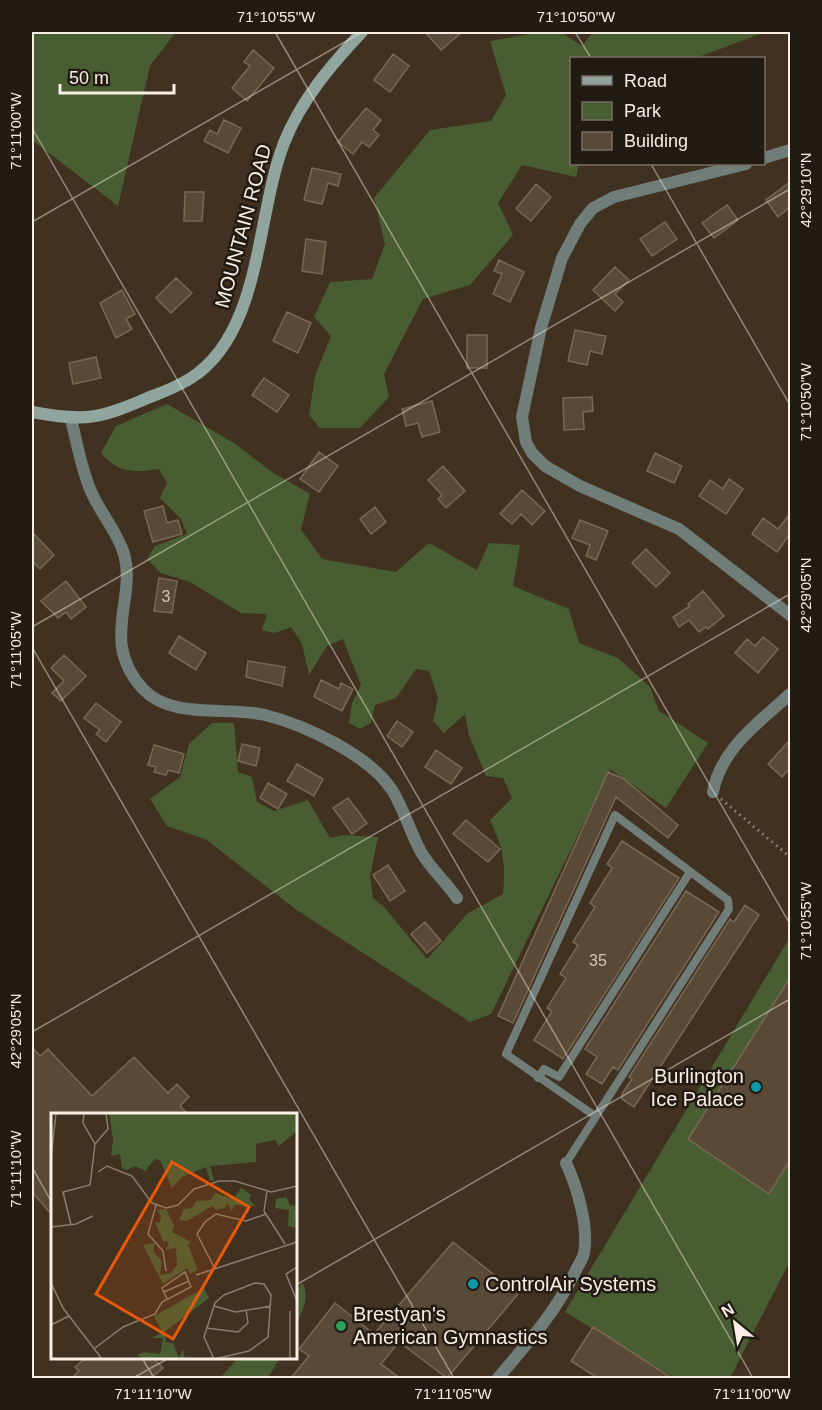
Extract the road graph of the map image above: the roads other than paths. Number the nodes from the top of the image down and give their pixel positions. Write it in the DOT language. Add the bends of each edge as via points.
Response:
graph roads {
  1 [pos="362,32"];
  2 [pos="790,150"];
  3 [pos="765,158"];
  4 [pos="742,165"];
  5 [pos="32,412"];
  6 [pos="71,419"];
  7 [pos="790,615"];
  8 [pos="790,694"];
  9 [pos="713,792"];
  10 [pos="690,872"];
  11 [pos="457,898"];
  12 [pos="538,1078"];
  13 [pos="595,1116"];
  14 [pos="566,1163"];
  15 [pos="498,1378"];
  1 -- 6 [label="street, MOUNTAIN ROAD" via="338,57 300,109 285,141 271,180 251,285 232,333 192,377 122,409 94,418"];
  2 -- 3 [label="street"];
  4 -- 7 [label="street" via="614,197 593,208 562,258 541,328 522,417 526,442 545,466 580,486 679,528"];
  5 -- 6 [label="street, MOUNTAIN ROAD"];
  6 -- 11 [label="street" via="91,491 124,553 121,642 142,688 174,706 248,712 281,720 339,746 373,769 392,790 420,850"];
  8 -- 9 [label="street" via="739,741 716,779"];
  10 -- 12 [label="lane" via="559,1077 544,1068"];
  10 -- 12 [label="lane" via="615,815 506,1054"];
  10 -- 13 [label="lane" via="728,900 729,909"];
  12 -- 13 [label="lane"];
  13 -- 14 [label="lane"];
  14 -- 15 [label="street" via="583,1216 584,1253 564,1294"];
}
